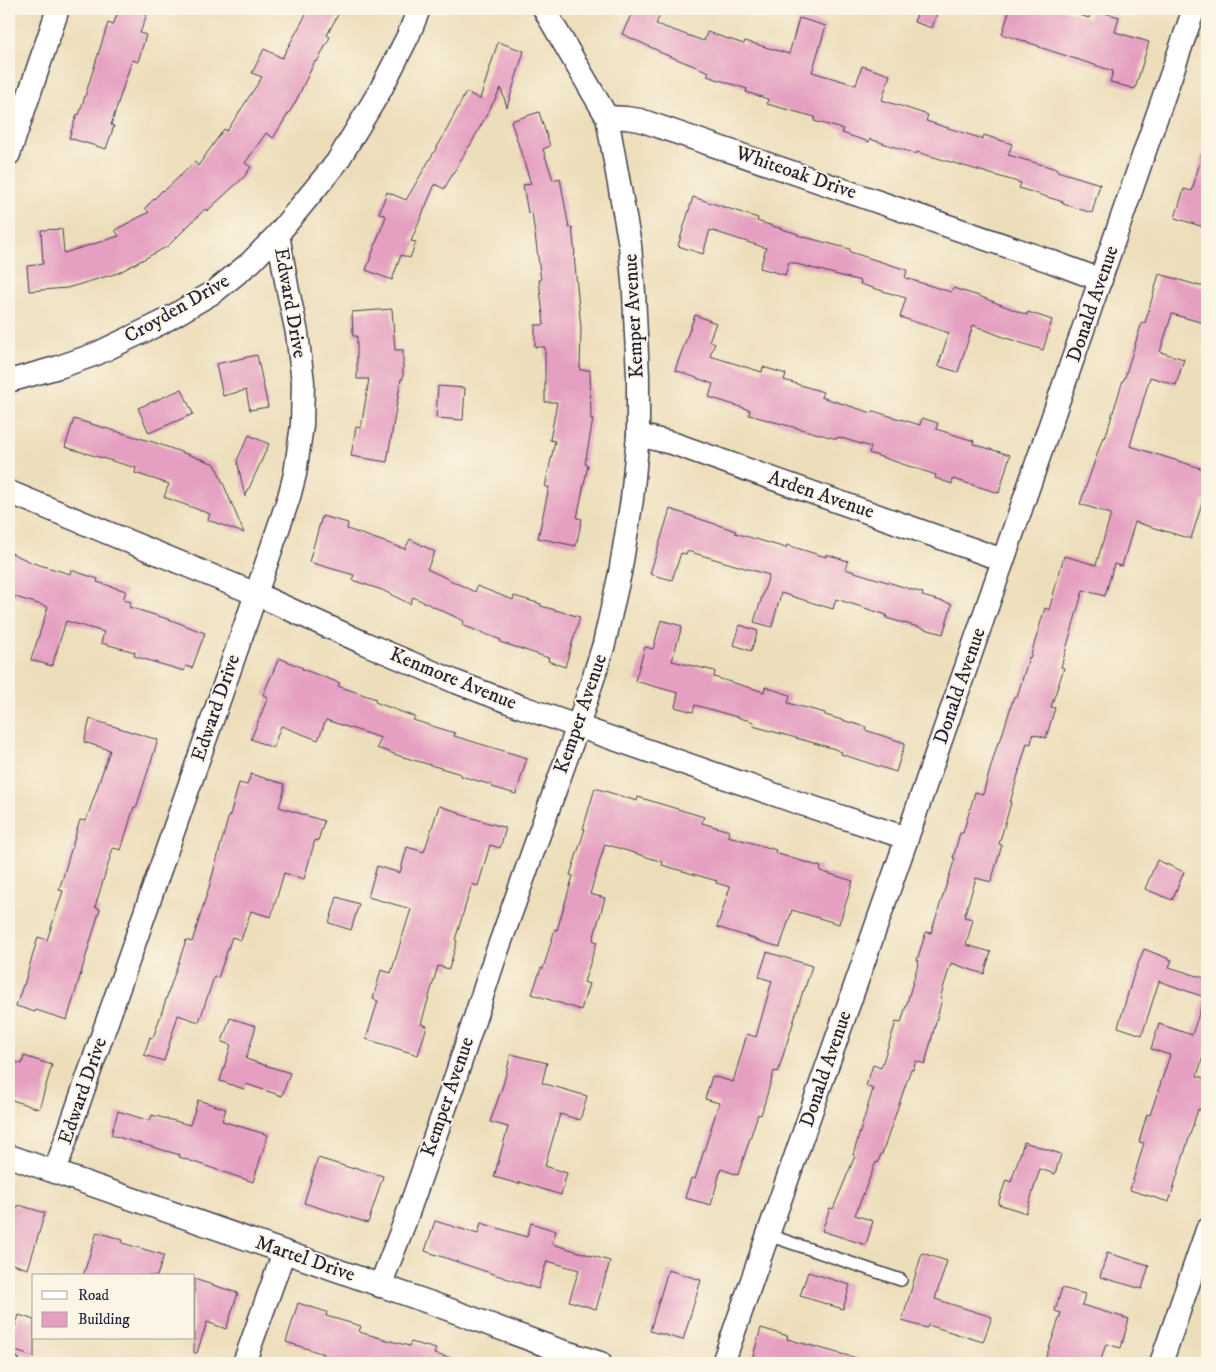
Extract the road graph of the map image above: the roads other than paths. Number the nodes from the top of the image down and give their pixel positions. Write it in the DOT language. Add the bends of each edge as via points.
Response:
graph roads {
  1 [pos="58,9"];
  2 [pos="419,9"];
  3 [pos="544,9"];
  4 [pos="1194,9"];
  5 [pos="607,117"];
  6 [pos="9,154"];
  7 [pos="278,234"];
  8 [pos="1101,280"];
  9 [pos="9,380"];
  10 [pos="638,435"];
  11 [pos="9,492"];
  12 [pos="1003,560"];
  13 [pos="256,594"];
  14 [pos="578,726"];
  15 [pos="907,838"];
  16 [pos="9,1156"];
  17 [pos="54,1171"];
  18 [pos="1207,1230"];
  19 [pos="768,1235"];
  20 [pos="284,1252"];
  21 [pos="901,1280"];
  22 [pos="380,1286"];
  23 [pos="9,1358"];
  24 [pos="14,1363"];
  25 [pos="244,1363"];
  26 [pos="600,1363"];
  27 [pos="722,1363"];
  28 [pos="1161,1363"];
  1 -- 6 [label="street"];
  2 -- 7 [label="street, Croyden Drive" via="381,90 337,162"];
  3 -- 5 [label="street"];
  4 -- 8 [label="street, Donald Avenue"];
  5 -- 8 [label="street, Whiteoak Drive" via="640,120"];
  5 -- 10 [label="street, Kemper Avenue" via="630,246"];
  7 -- 9 [label="street, Croyden Drive" via="251,262 214,292 161,323 96,354"];
  7 -- 13 [label="street, Edward Drive" via="297,333 303,382 302,425 289,497"];
  8 -- 12 [label="street, Donald Avenue"];
  10 -- 12 [label="street, Arden Avenue" via="672,443"];
  10 -- 14 [label="street, Kemper Avenue" via="620,573 604,644"];
  11 -- 13 [label="street, Kenmore Avenue"];
  12 -- 15 [label="street, Donald Avenue"];
  13 -- 14 [label="street, Kenmore Avenue" via="456,682"];
  13 -- 17 [label="street, Edward Drive"];
  14 -- 15 [label="street, Kenmore Avenue"];
  14 -- 22 [label="street, Kemper Avenue"];
  15 -- 19 [label="street, Donald Avenue"];
  16 -- 17 [label="street, Martel Drive"];
  17 -- 20 [label="street, Martel Drive"];
  18 -- 28 [label="street"];
  19 -- 21 [label="lane"];
  19 -- 27 [label="street, Donald Avenue"];
  20 -- 22 [label="street, Martel Drive"];
  20 -- 25 [label="street"];
  22 -- 26 [label="street, Martel Drive"];
  23 -- 24 [label="lane"];
}
